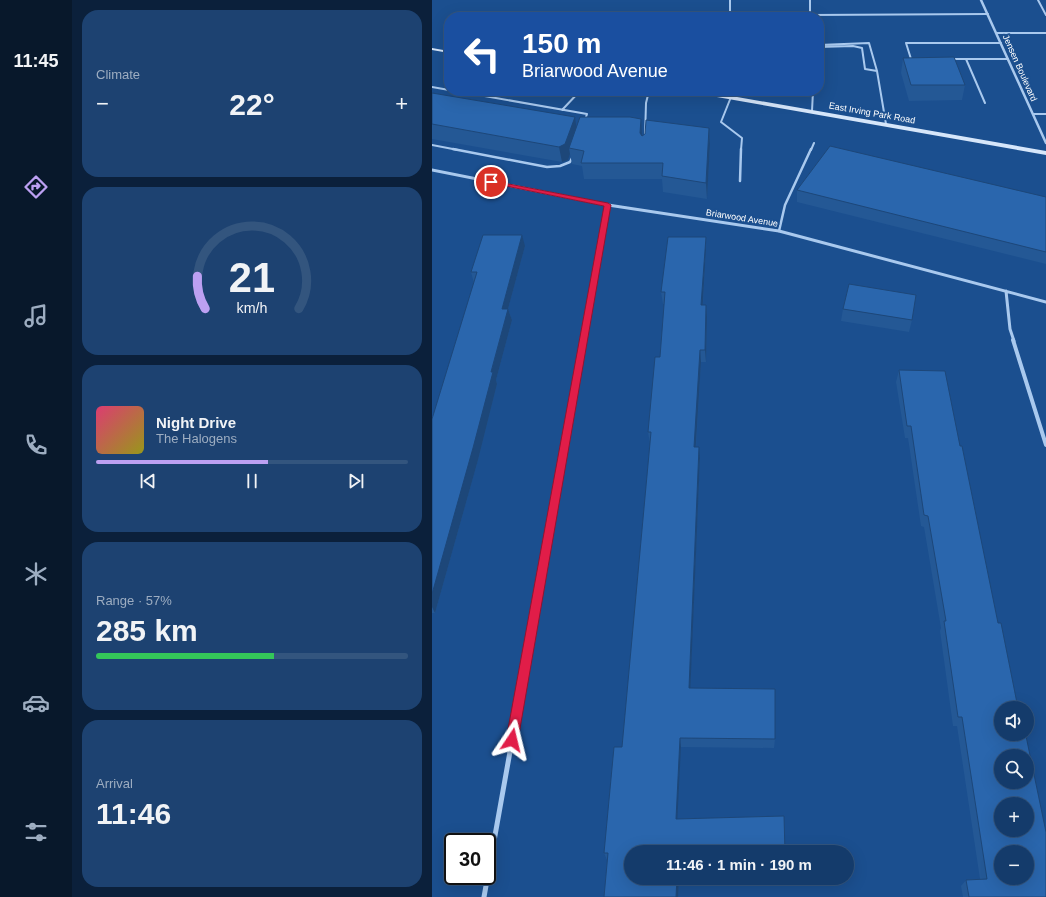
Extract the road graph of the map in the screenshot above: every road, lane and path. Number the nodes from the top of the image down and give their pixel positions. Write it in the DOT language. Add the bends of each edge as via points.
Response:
graph roads {
  1 [pos="730,0"];
  2 [pos="810,0"];
  3 [pos="981,0"];
  4 [pos="1038,0"];
  5 [pos="1042,7"];
  6 [pos="1046,7"];
  7 [pos="730,12"];
  8 [pos="810,12"];
  9 [pos="988,14"];
  10 [pos="824,15"];
  11 [pos="1046,15"];
  12 [pos="996,33"];
  13 [pos="1046,33"];
  14 [pos="1001,43"];
  15 [pos="824,45"];
  16 [pos="824,47"];
  17 [pos="432,49"];
  18 [pos="444,51"];
  19 [pos="951,59"];
  20 [pos="966,59"];
  21 [pos="1008,59"];
  22 [pos="911,60"];
  23 [pos="877,71"];
  24 [pos="432,87"];
  25 [pos="444,89"];
  26 [pos="484,96"];
  27 [pos="575,96"];
  28 [pos="648,96"];
  29 [pos="730,96"];
  30 [pos="741,96"];
  31 [pos="813,96"];
  32 [pos="984,103"];
  33 [pos="562,110"];
  34 [pos="812,111"];
  35 [pos="1033,114"];
  36 [pos="1046,114"];
  37 [pos="585,121"];
  38 [pos="886,124"];
  39 [pos="645,142"];
  40 [pos="1046,142"];
  41 [pos="814,143"];
  42 [pos="432,145"];
  43 [pos="1046,153"];
  44 [pos="573,155"];
  45 [pos="432,170"];
  46 [pos="740,181"];
  47 [pos="608,205"];
  48 [pos="779,231"];
  49 [pos="1006,291"];
  50 [pos="1046,302"];
  51 [pos="1046,445"];
  52 [pos="484,897"];
  1 -- 7 [label="lane"];
  2 -- 8 [label="lane"];
  3 -- 9 [label="street, Jensen Boulevard"];
  4 -- 5 [label="lane"];
  5 -- 6 [label="lane"];
  5 -- 11 [label="lane"];
  9 -- 10 [label="lane"];
  9 -- 12 [label="street, Jensen Boulevard"];
  12 -- 13 [label="lane"];
  12 -- 14 [label="street, Jensen Boulevard"];
  14 -- 21 [label="street, Jensen Boulevard"];
  14 -- 22 [label="lane" via="906,44"];
  15 -- 23 [label="lane" via="869,43"];
  16 -- 23 [label="lane" via="862,48 865,69"];
  17 -- 18 [label="main road"];
  19 -- 20 [label="lane"];
  20 -- 21 [label="lane"];
  20 -- 32 [label="lane"];
  21 -- 35 [label="street, Jensen Boulevard"];
  23 -- 38 [label="lane"];
  24 -- 25 [label="lane"];
  26 -- 33 [label="lane"];
  27 -- 33 [label="lane"];
  28 -- 39 [label="lane"];
  29 -- 46 [label="lane" via="721,122 742,138"];
  30 -- 34 [label="main road, East Irving Park Road"];
  31 -- 34 [label="lane"];
  33 -- 37 [label="lane" via="587,114"];
  34 -- 38 [label="main road, East Irving Park Road"];
  35 -- 36 [label="lane"];
  35 -- 40 [label="street, Jensen Boulevard"];
  38 -- 43 [label="main road, East Irving Park Road"];
  41 -- 48 [label="lane" via="785,205"];
  42 -- 44 [label="lane" via="547,167 570,162"];
  45 -- 47 [label="street, Briarwood Avenue"];
  47 -- 48 [label="street, Briarwood Avenue"];
  47 -- 52 [label="street"];
  48 -- 49 [label="street, Briarwood Avenue"];
  49 -- 50 [label="street, Briarwood Avenue"];
  49 -- 51 [label="street" via="1010,329"];
}
